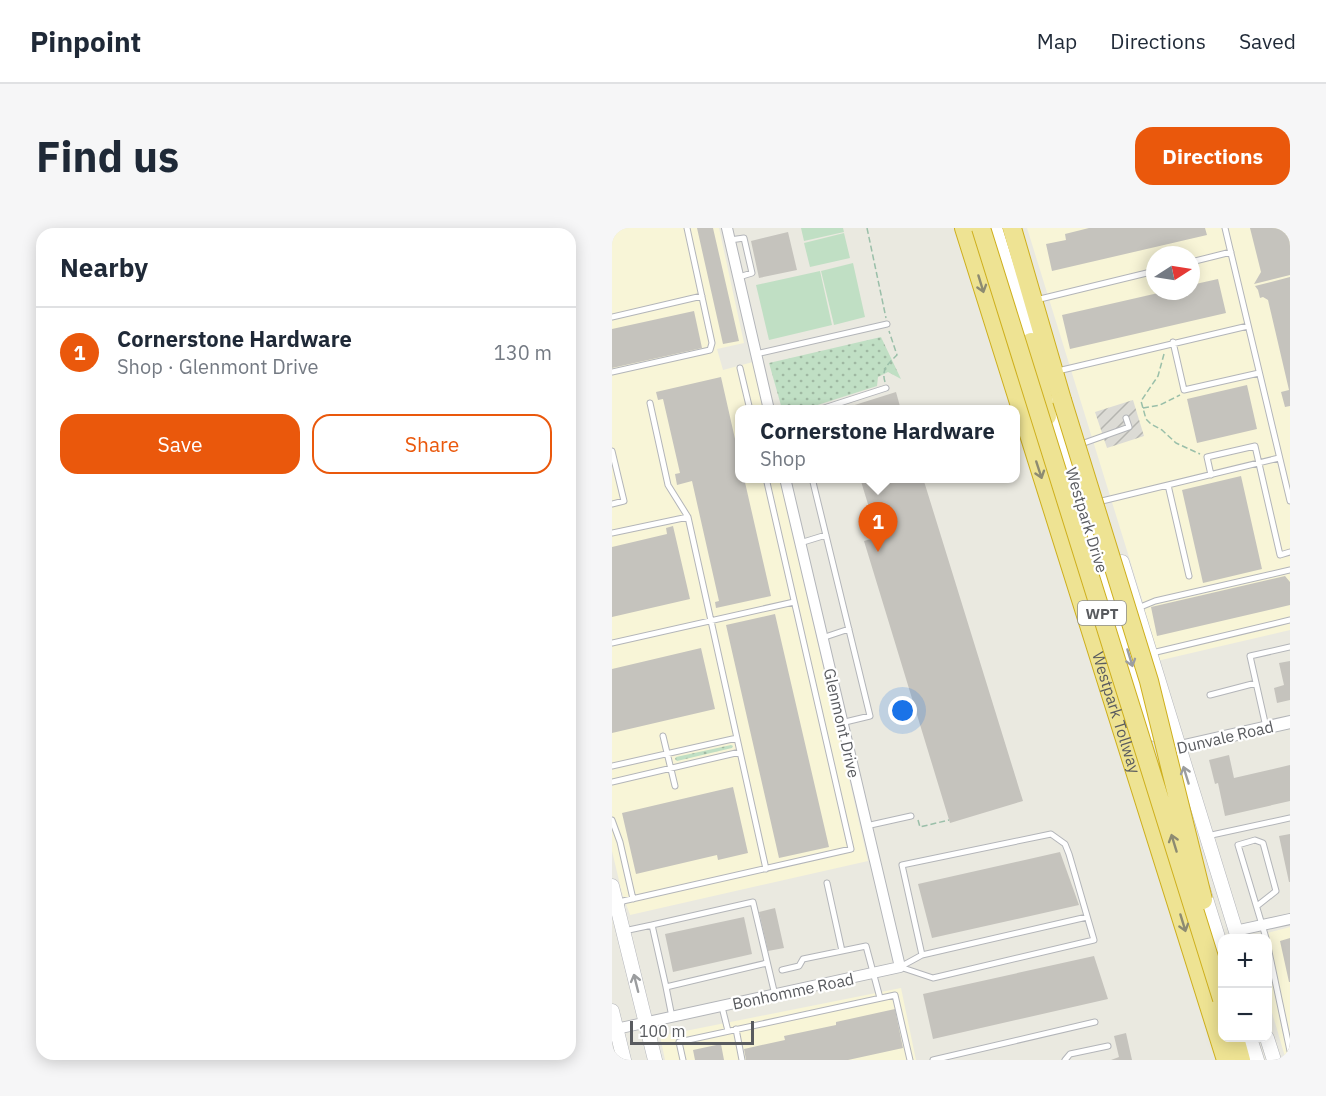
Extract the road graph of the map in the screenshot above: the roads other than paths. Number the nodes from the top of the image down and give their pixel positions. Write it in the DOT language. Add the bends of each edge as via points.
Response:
graph roads {
  1 [pos="687,228"];
  2 [pos="727,228"];
  3 [pos="964,228"];
  4 [pos="981,228"];
  5 [pos="995,228"];
  6 [pos="1012,228"];
  7 [pos="1018,228"];
  8 [pos="1225,228"];
  9 [pos="1231,252"];
  10 [pos="1200,260"];
  11 [pos="1146,273"];
  12 [pos="702,296"];
  13 [pos="1040,299"];
  14 [pos="612,317"];
  15 [pos="887,324"];
  16 [pos="1248,326"];
  17 [pos="1031,342"];
  18 [pos="1173,342"];
  19 [pos="756,354"];
  20 [pos="740,368"];
  21 [pos="1062,370"];
  22 [pos="612,372"];
  23 [pos="1259,373"];
  24 [pos="886,388"];
  25 [pos="650,404"];
  26 [pos="749,405"];
  27 [pos="768,405"];
  28 [pos="833,405"];
  29 [pos="1126,418"];
  30 [pos="1084,442"];
  31 [pos="612,451"];
  32 [pos="1279,458"];
  33 [pos="1259,464"];
  34 [pos="1211,475"];
  35 [pos="767,483"];
  36 [pos="786,483"];
  37 [pos="813,483"];
  38 [pos="1168,485"];
  39 [pos="1102,501"];
  40 [pos="1290,501"];
  41 [pos="612,504"];
  42 [pos="688,517"];
  43 [pos="612,533"];
  44 [pos="826,535"];
  45 [pos="800,543"];
  46 [pos="1290,552"];
  47 [pos="1290,570"];
  48 [pos="1188,576"];
  49 [pos="794,602"];
  50 [pos="1136,608"];
  51 [pos="712,620"];
  52 [pos="1290,620"];
  53 [pos="849,629"];
  54 [pos="822,638"];
  55 [pos="612,643"];
  56 [pos="1097,647"];
  57 [pos="1290,647"];
  58 [pos="1150,653"];
  59 [pos="1256,683"];
  60 [pos="1210,695"];
  61 [pos="1290,722"];
  62 [pos="841,723"];
  63 [pos="1266,727"];
  64 [pos="663,736"];
  65 [pos="737,738"];
  66 [pos="1178,748"];
  67 [pos="740,752"];
  68 [pos="1159,752"];
  69 [pos="668,754"];
  70 [pos="612,766"];
  71 [pos="671,768"];
  72 [pos="612,782"];
  73 [pos="675,786"];
  74 [pos="911,816"];
  75 [pos="1290,818"];
  76 [pos="612,820"];
  77 [pos="866,826"];
  78 [pos="1205,836"];
  79 [pos="766,869"];
  80 [pos="827,883"];
  81 [pos="612,886"];
  82 [pos="633,899"];
  83 [pos="1257,906"];
  84 [pos="615,913"];
  85 [pos="1087,918"];
  86 [pos="1290,919"];
  87 [pos="652,925"];
  88 [pos="1263,925"];
  89 [pos="623,932"];
  90 [pos="1236,934"];
  91 [pos="1239,934"];
  92 [pos="1265,934"];
  93 [pos="1218,937"];
  94 [pos="842,951"];
  95 [pos="922,956"];
  96 [pos="767,963"];
  97 [pos="1272,966"];
  98 [pos="900,967"];
  99 [pos="1218,967"];
  100 [pos="782,970"];
  101 [pos="874,974"];
  102 [pos="666,987"];
  103 [pos="1219,988"];
  104 [pos="775,995"];
  105 [pos="880,998"];
  106 [pos="722,1007"];
  107 [pos="612,1011"];
  108 [pos="672,1017"];
  109 [pos="646,1022"];
  110 [pos="1095,1022"];
  111 [pos="616,1029"];
  112 [pos="736,1029"];
  113 [pos="728,1031"];
  114 [pos="1236,1042"];
  115 [pos="1251,1042"];
  116 [pos="1268,1042"];
  117 [pos="1108,1046"];
  118 [pos="1290,1050"];
  119 [pos="624,1060"];
  120 [pos="655,1060"];
  121 [pos="683,1060"];
  122 [pos="742,1060"];
  123 [pos="910,1060"];
  124 [pos="933,1060"];
  125 [pos="1065,1060"];
  126 [pos="1226,1060"];
  127 [pos="1241,1060"];
  128 [pos="1257,1060"];
  129 [pos="1274,1060"];
  1 -- 12 [label="lane"];
  2 -- 19 [label="street"];
  3 -- 56 [label="highway, Westpark Tollway / WPT, one-way"];
  103 -- 4 [label="highway, Westpark Tollway / WPT, one-way, bridge"];
  5 -- 17 [label="main road, Westpark Drive"];
  6 -- 99 [label="highway, bridge" via="1149,681"];
  7 -- 13 [label="main road, Westpark Drive"];
  8 -- 9 [label="lane"];
  9 -- 10 [label="lane"];
  9 -- 16 [label="lane"];
  11 -- 13 [label="lane"];
  12 -- 14 [label="lane"];
  12 -- 22 [label="lane" via="710,350"];
  13 -- 21 [label="main road, Westpark Drive"];
  15 -- 19 [label="lane"];
  16 -- 18 [label="lane"];
  16 -- 23 [label="lane"];
  17 -- 56 [label="highway"];
  17 -- 68 [label="main road, Westpark Drive, one-way"];
  18 -- 21 [label="lane"];
  18 -- 23 [label="lane" via="1184,390"];
  19 -- 27 [label="street"];
  20 -- 26 [label="lane"];
  21 -- 30 [label="main road, Westpark Drive"];
  23 -- 32 [label="lane"];
  24 -- 28 [label="lane"];
  25 -- 42 [label="lane" via="668,485"];
  29 -- 30 [label="lane" via="1129,427"];
  30 -- 39 [label="main road, Westpark Drive"];
  31 -- 41 [label="lane" via="624,501"];
  32 -- 33 [label="lane"];
  32 -- 40 [label="lane"];
  33 -- 34 [label="lane"];
  33 -- 34 [label="lane" via="1255,446 1207,457"];
  33 -- 46 [label="lane" via="1280,555"];
  34 -- 38 [label="lane"];
  35 -- 49 [label="lane"];
  36 -- 45 [label="street, Glenmont Drive"];
  37 -- 44 [label="lane"];
  38 -- 39 [label="lane"];
  38 -- 48 [label="lane"];
  39 -- 50 [label="main road, Westpark Drive"];
  42 -- 43 [label="lane"];
  42 -- 51 [label="lane"];
  44 -- 45 [label="lane"];
  44 -- 53 [label="lane"];
  45 -- 54 [label="street, Glenmont Drive"];
  47 -- 50 [label="lane"];
  49 -- 51 [label="lane"];
  49 -- 79 [label="lane" via="851,849"];
  50 -- 58 [label="main road, Westpark Drive"];
  51 -- 55 [label="lane"];
  51 -- 65 [label="lane"];
  52 -- 58 [label="lane"];
  53 -- 54 [label="lane"];
  53 -- 62 [label="lane" via="870,716"];
  54 -- 62 [label="street, Glenmont Drive"];
  56 -- 126 [label="highway, Westpark Tollway / WPT, one-way"];
  57 -- 59 [label="lane" via="1250,656"];
  58 -- 66 [label="main road, Westpark Drive"];
  59 -- 60 [label="lane"];
  59 -- 63 [label="lane"];
  61 -- 63 [label="street, Dunvale Road"];
  62 -- 77 [label="street, Glenmont Drive"];
  63 -- 66 [label="street, Dunvale Road"];
  64 -- 69 [label="lane"];
  65 -- 67 [label="lane"];
  65 -- 69 [label="lane"];
  66 -- 68 [label="street, Dunvale Road"];
  78 -- 66 [label="main road, Westpark Drive, one-way"];
  67 -- 71 [label="lane"];
  67 -- 79 [label="lane"];
  68 -- 93 [label="main road, Westpark Drive"];
  69 -- 70 [label="lane"];
  69 -- 71 [label="lane"];
  71 -- 72 [label="lane"];
  71 -- 73 [label="lane"];
  74 -- 77 [label="lane"];
  75 -- 78 [label="lane"];
  76 -- 82 [label="lane"];
  77 -- 98 [label="street, Glenmont Drive"];
  78 -- 90 [label="main road, Westpark Drive"];
  79 -- 82 [label="lane"];
  80 -- 94 [label="lane"];
  81 -- 84 [label="main road"];
  82 -- 84 [label="lane" via="622,902"];
  83 -- 83 [label="lane" via="1238,845 1256,840 1263,843 1276,891"];
  83 -- 88 [label="lane"];
  84 -- 89 [label="main road"];
  85 -- 95 [label="lane"];
  85 -- 95 [label="lane" via="1070,854 1065,844 1051,834 902,865"];
  85 -- 98 [label="lane" via="1094,940 933,978"];
  86 -- 88 [label="street"];
  87 -- 89 [label="lane"];
  87 -- 96 [label="lane" via="753,902"];
  87 -- 102 [label="lane"];
  88 -- 91 [label="street"];
  88 -- 92 [label="lane"];
  109 -- 89 [label="main road, one-way"];
  94 -- 100 [label="lane" via="803,959 800,966"];
  94 -- 101 [label="lane" via="866,946"];
  95 -- 98 [label="lane"];
  96 -- 102 [label="lane"];
  96 -- 104 [label="lane"];
  97 -- 118 [label="lane"];
  98 -- 101 [label="street, Bonhomme Road"];
  101 -- 104 [label="street, Bonhomme Road"];
  101 -- 105 [label="lane"];
  102 -- 108 [label="lane"];
  104 -- 106 [label="street, Bonhomme Road"];
  105 -- 112 [label="lane"];
  105 -- 123 [label="lane" via="896,995"];
  106 -- 108 [label="street, Bonhomme Road"];
  106 -- 113 [label="lane"];
  107 -- 111 [label="main road"];
  108 -- 109 [label="street, Bonhomme Road"];
  109 -- 111 [label="street, Bonhomme Road"];
  109 -- 120 [label="main road"];
  110 -- 124 [label="lane"];
  111 -- 119 [label="main road"];
  112 -- 113 [label="lane"];
  112 -- 122 [label="lane"];
  113 -- 121 [label="lane" via="679,1042"];
  114 -- 127 [label="highway"];
  115 -- 128 [label="main road"];
  116 -- 129 [label="main road"];
  117 -- 125 [label="lane" via="1070,1054"];
}
